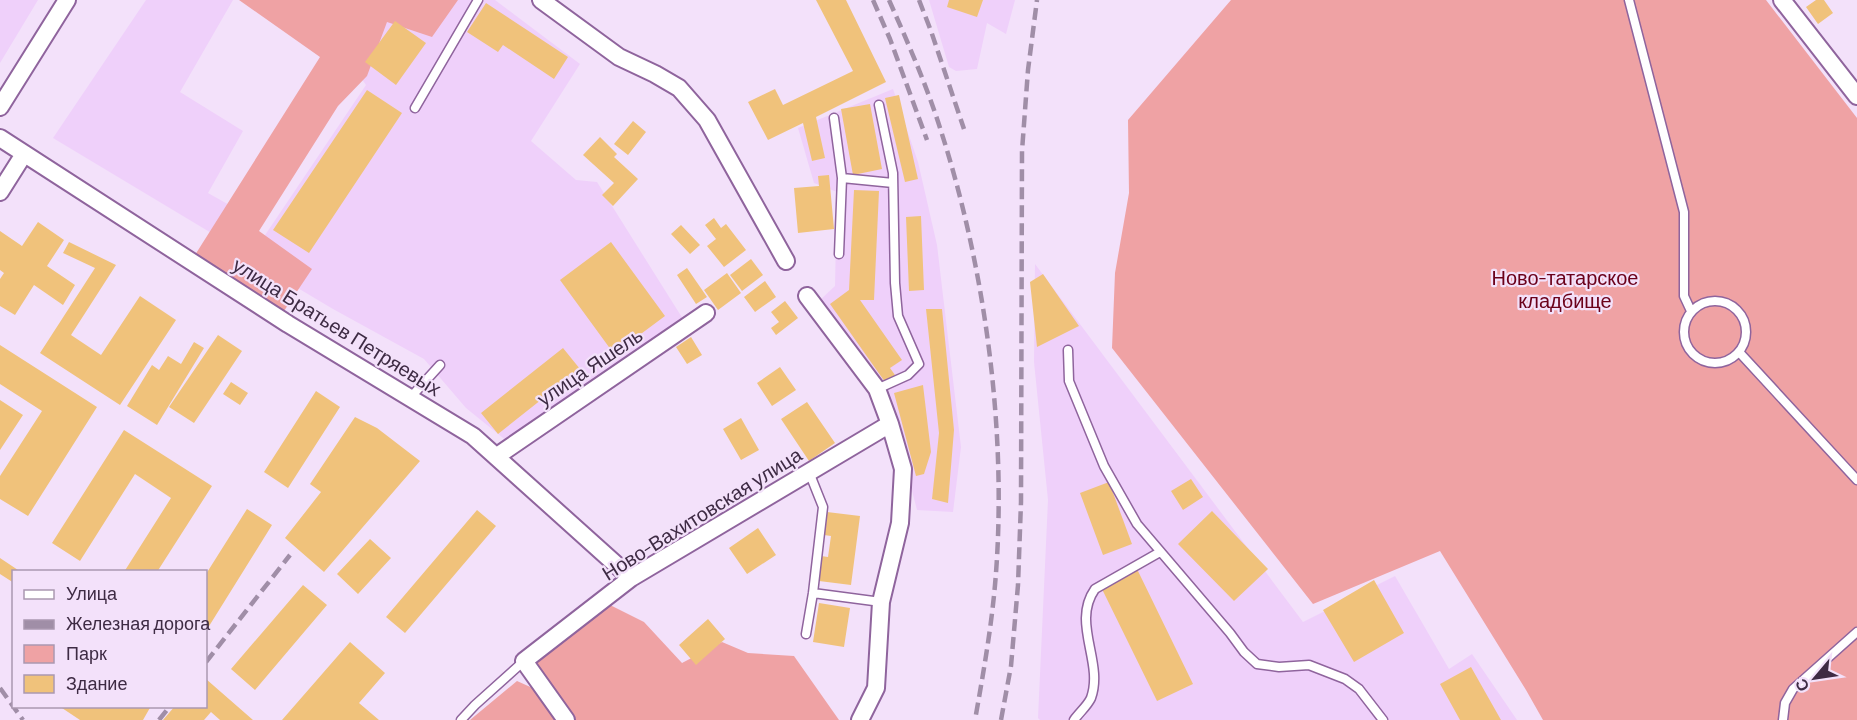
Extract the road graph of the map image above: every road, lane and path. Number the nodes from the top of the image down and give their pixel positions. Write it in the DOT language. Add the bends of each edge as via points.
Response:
graph roads {
  1 [pos="67,0"];
  2 [pos="478,0"];
  3 [pos="568,0"];
  4 [pos="1629,0"];
  5 [pos="1782,0"];
  6 [pos="545,2"];
  7 [pos="1857,96"];
  8 [pos="879,105"];
  9 [pos="0,107"];
  10 [pos="415,108"];
  11 [pos="834,118"];
  12 [pos="0,138"];
  13 [pos="24,154"];
  14 [pos="842,178"];
  15 [pos="893,183"];
  16 [pos="0,192"];
  17 [pos="839,254"];
  18 [pos="786,261"];
  19 [pos="807,296"];
  20 [pos="1691,311"];
  21 [pos="706,313"];
  22 [pos="1068,350"];
  23 [pos="1739,352"];
  24 [pos="440,365"];
  25 [pos="877,389"];
  26 [pos="410,398"];
  27 [pos="890,424"];
  28 [pos="497,456"];
  29 [pos="808,472"];
  30 [pos="1857,480"];
  31 [pos="1160,552"];
  32 [pos="631,578"];
  33 [pos="813,593"];
  34 [pos="881,602"];
  35 [pos="1857,632"];
  36 [pos="806,634"];
  37 [pos="524,661"];
  38 [pos="509,674"];
  39 [pos="535,676"];
  40 [pos="461,720"];
  41 [pos="566,720"];
  42 [pos="860,720"];
  43 [pos="1074,720"];
  44 [pos="1383,720"];
  45 [pos="1783,720"];
  1 -- 9 [label="street"];
  2 -- 10 [label="lane"];
  3 -- 6 [label="street"];
  4 -- 20 [label="lane" via="1684,212 1684,296"];
  5 -- 7 [label="street"];
  6 -- 18 [label="street" via="619,57 679,87 695,104"];
  8 -- 15 [label="lane"];
  11 -- 14 [label="lane"];
  12 -- 13 [label="street, улица Братьев Петряевых"];
  13 -- 16 [label="street"];
  13 -- 26 [label="street, улица Братьев Петряевых" via="325,353"];
  14 -- 15 [label="lane"];
  14 -- 17 [label="lane"];
  15 -- 25 [label="lane" via="898,316 919,364 908,375"];
  19 -- 25 [label="street"];
  20 -- 23 [label="lane" via="1704,302 1721,301 1735,308 1744,322 1746,338"];
  20 -- 23 [label="lane" via="1684,326 1685,342 1694,356 1709,363 1725,362"];
  21 -- 28 [label="street, улица Яшель"];
  22 -- 31 [label="lane" via="1069,381 1104,466 1137,524"];
  23 -- 30 [label="lane"];
  24 -- 26 [label="lane"];
  25 -- 27 [label="street"];
  26 -- 28 [label="street, улица Братьев Петряевых" via="473,436"];
  27 -- 29 [label="street, Ново-Вахитовская улица"];
  27 -- 34 [label="street" via="903,469 900,523"];
  28 -- 32 [label="street, улица Братьев Петряевых"];
  29 -- 32 [label="street, Ново-Вахитовская улица"];
  29 -- 33 [label="lane" via="823,507"];
  31 -- 43 [label="lane" via="1095,589 1088,599 1085,614 1094,676 1091,698"];
  31 -- 44 [label="lane" via="1257,664 1309,665 1345,679 1359,689"];
  32 -- 37 [label="street, Ново-Вахитовская улица"];
  33 -- 34 [label="lane"];
  33 -- 36 [label="lane"];
  34 -- 42 [label="street" via="876,688"];
  35 -- 45 [label="lane" via="1793,689 1785,704"];
  37 -- 38 [label="lane, Ново-Вахитовская улица"];
  37 -- 39 [label="street"];
  38 -- 39 [label="lane" via="524,671"];
  38 -- 40 [label="lane, Ново-Вахитовская улица"];
  39 -- 41 [label="street"];
}
